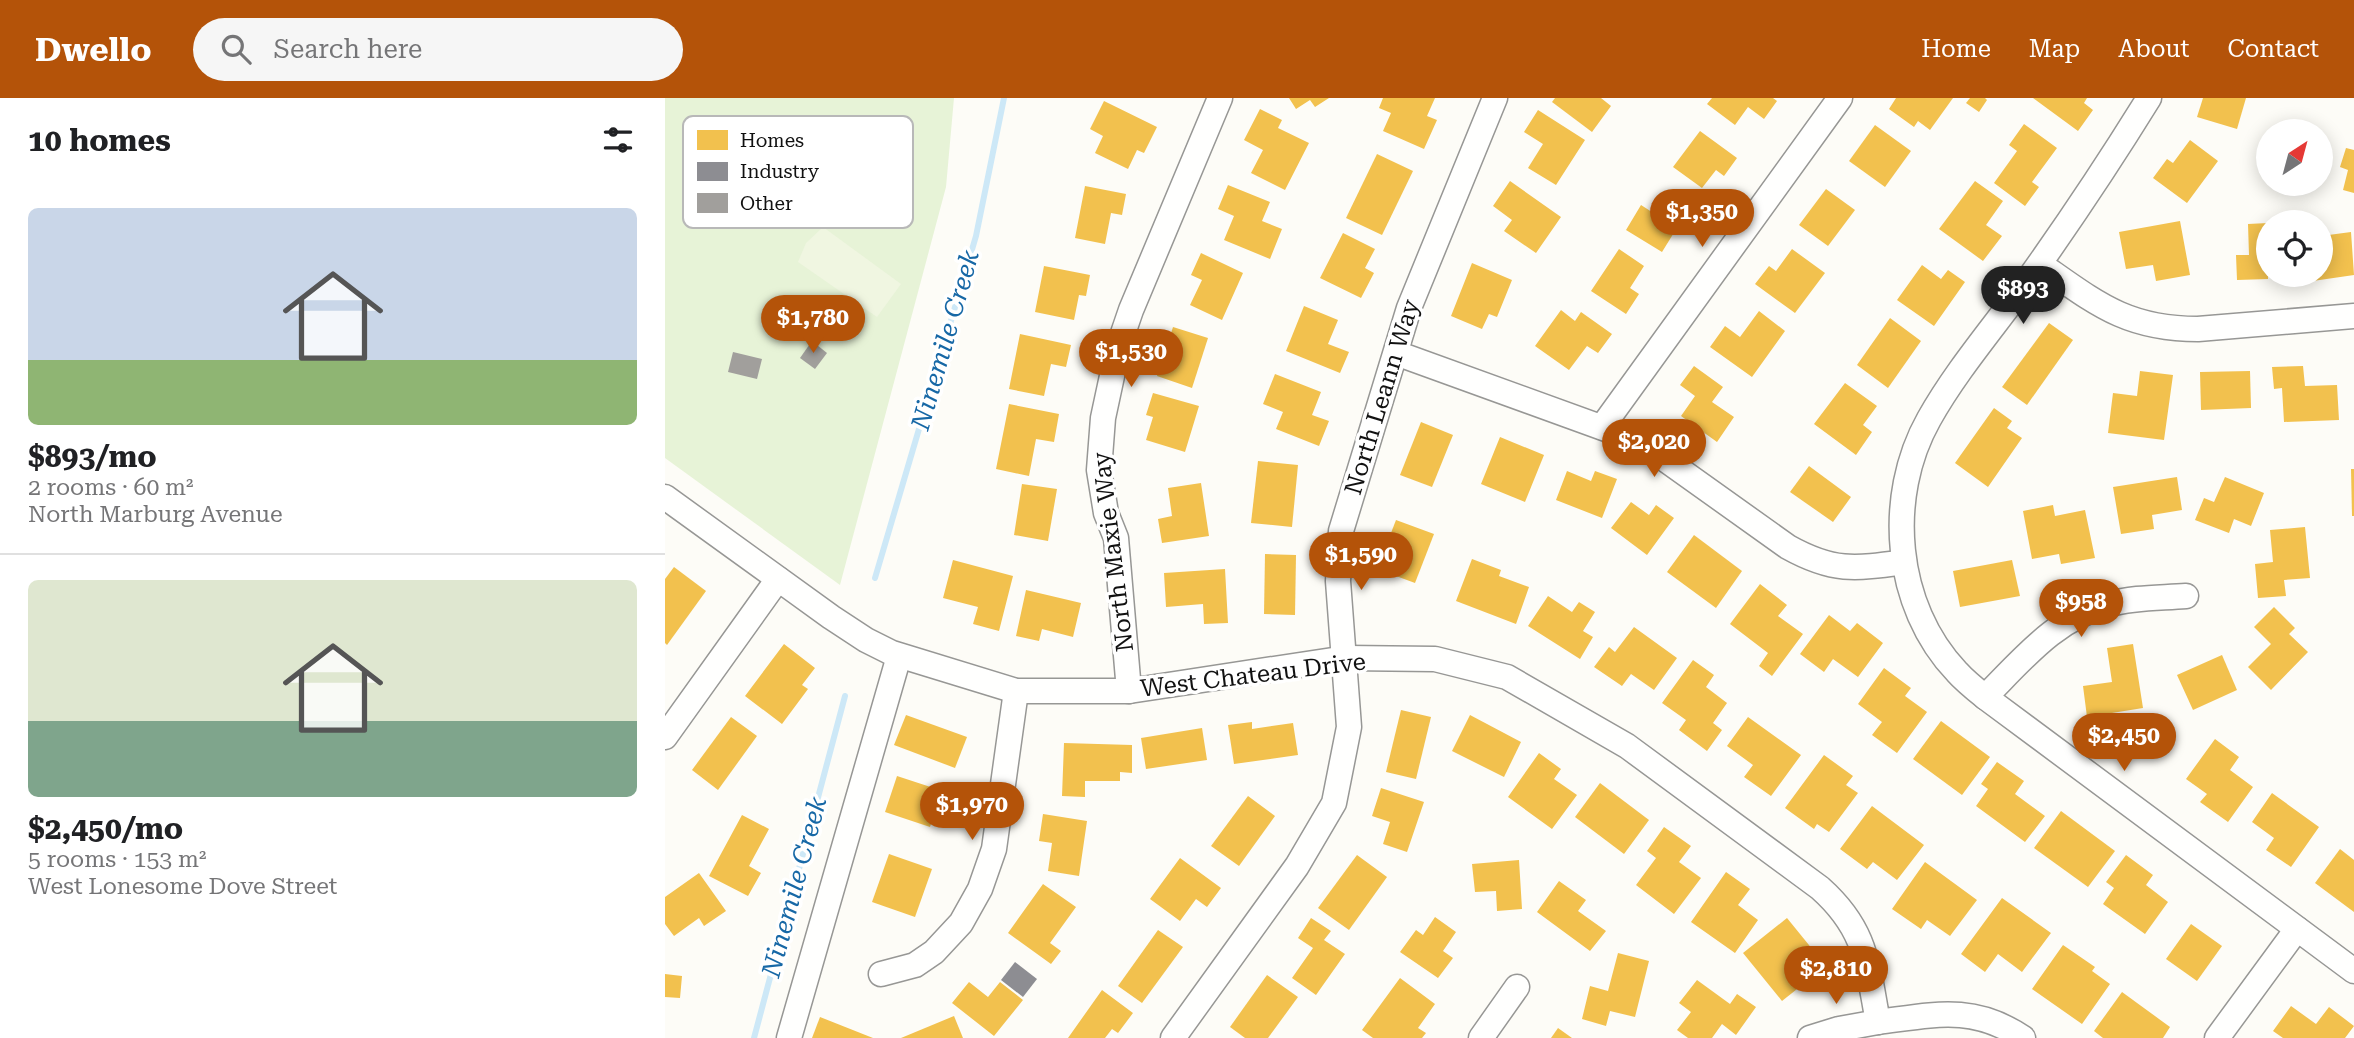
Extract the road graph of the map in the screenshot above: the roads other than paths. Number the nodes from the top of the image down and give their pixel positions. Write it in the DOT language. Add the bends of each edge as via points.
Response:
graph roads {
  1 [pos="1220,98"];
  2 [pos="1495,98"];
  3 [pos="1840,98"];
  4 [pos="2149,98"];
  5 [pos="2040,264"];
  6 [pos="2354,316"];
  7 [pos="1396,353"];
  8 [pos="1602,427"];
  9 [pos="665,497"];
  10 [pos="1904,562"];
  11 [pos="778,579"];
  12 [pos="2186,596"];
  13 [pos="899,656"];
  14 [pos="1346,658"];
  15 [pos="1016,691"];
  16 [pos="1129,691"];
  17 [pos="1985,697"];
  18 [pos="665,737"];
  19 [pos="2297,929"];
  20 [pos="2354,971"];
  21 [pos="881,974"];
  22 [pos="1517,987"];
  23 [pos="1878,1023"];
  24 [pos="789,1038"];
  25 [pos="1173,1038"];
  26 [pos="1481,1038"];
  27 [pos="1810,1038"];
  28 [pos="2023,1038"];
  29 [pos="2217,1038"];
  1 -- 16 [label="street, North Maxie Way" via="1131,310 1103,418 1099,470 1106,513 1116,538"];
  2 -- 7 [label="street, North Leann Way" via="1417,285"];
  3 -- 8 [label="street"];
  4 -- 5 [label="street"];
  5 -- 6 [label="street" via="2101,307 2149,325 2198,329"];
  5 -- 10 [label="street" via="1943,398 1919,440 1903,500"];
  7 -- 8 [label="street"];
  7 -- 14 [label="street, North Leann Way" via="1341,531 1338,581"];
  8 -- 10 [label="street" via="1652,450 1811,560 1861,568"];
  9 -- 11 [label="street, West Chateau Drive"];
  10 -- 17 [label="street" via="1929,633 1957,673"];
  11 -- 13 [label="street, West Chateau Drive" via="860,636"];
  11 -- 18 [label="street"];
  12 -- 17 [label="street" via="2111,603 2064,622"];
  13 -- 15 [label="street, West Chateau Drive"];
  13 -- 24 [label="street"];
  14 -- 16 [label="street, West Chateau Drive"];
  14 -- 23 [label="street, West Chateau Drive" via="1435,659 1507,677 1627,746 1839,905 1864,948"];
  14 -- 25 [label="street, North Leann Way" via="1349,727 1334,803 1297,866"];
  15 -- 16 [label="street, West Chateau Drive"];
  15 -- 21 [label="street" via="994,849 980,889 961,923 934,952 915,965"];
  17 -- 19 [label="street"];
  19 -- 20 [label="street"];
  19 -- 29 [label="street"];
  22 -- 26 [label="street"];
  23 -- 27 [label="street"];
  23 -- 28 [label="street" via="1949,1013 1998,1024"];
}
